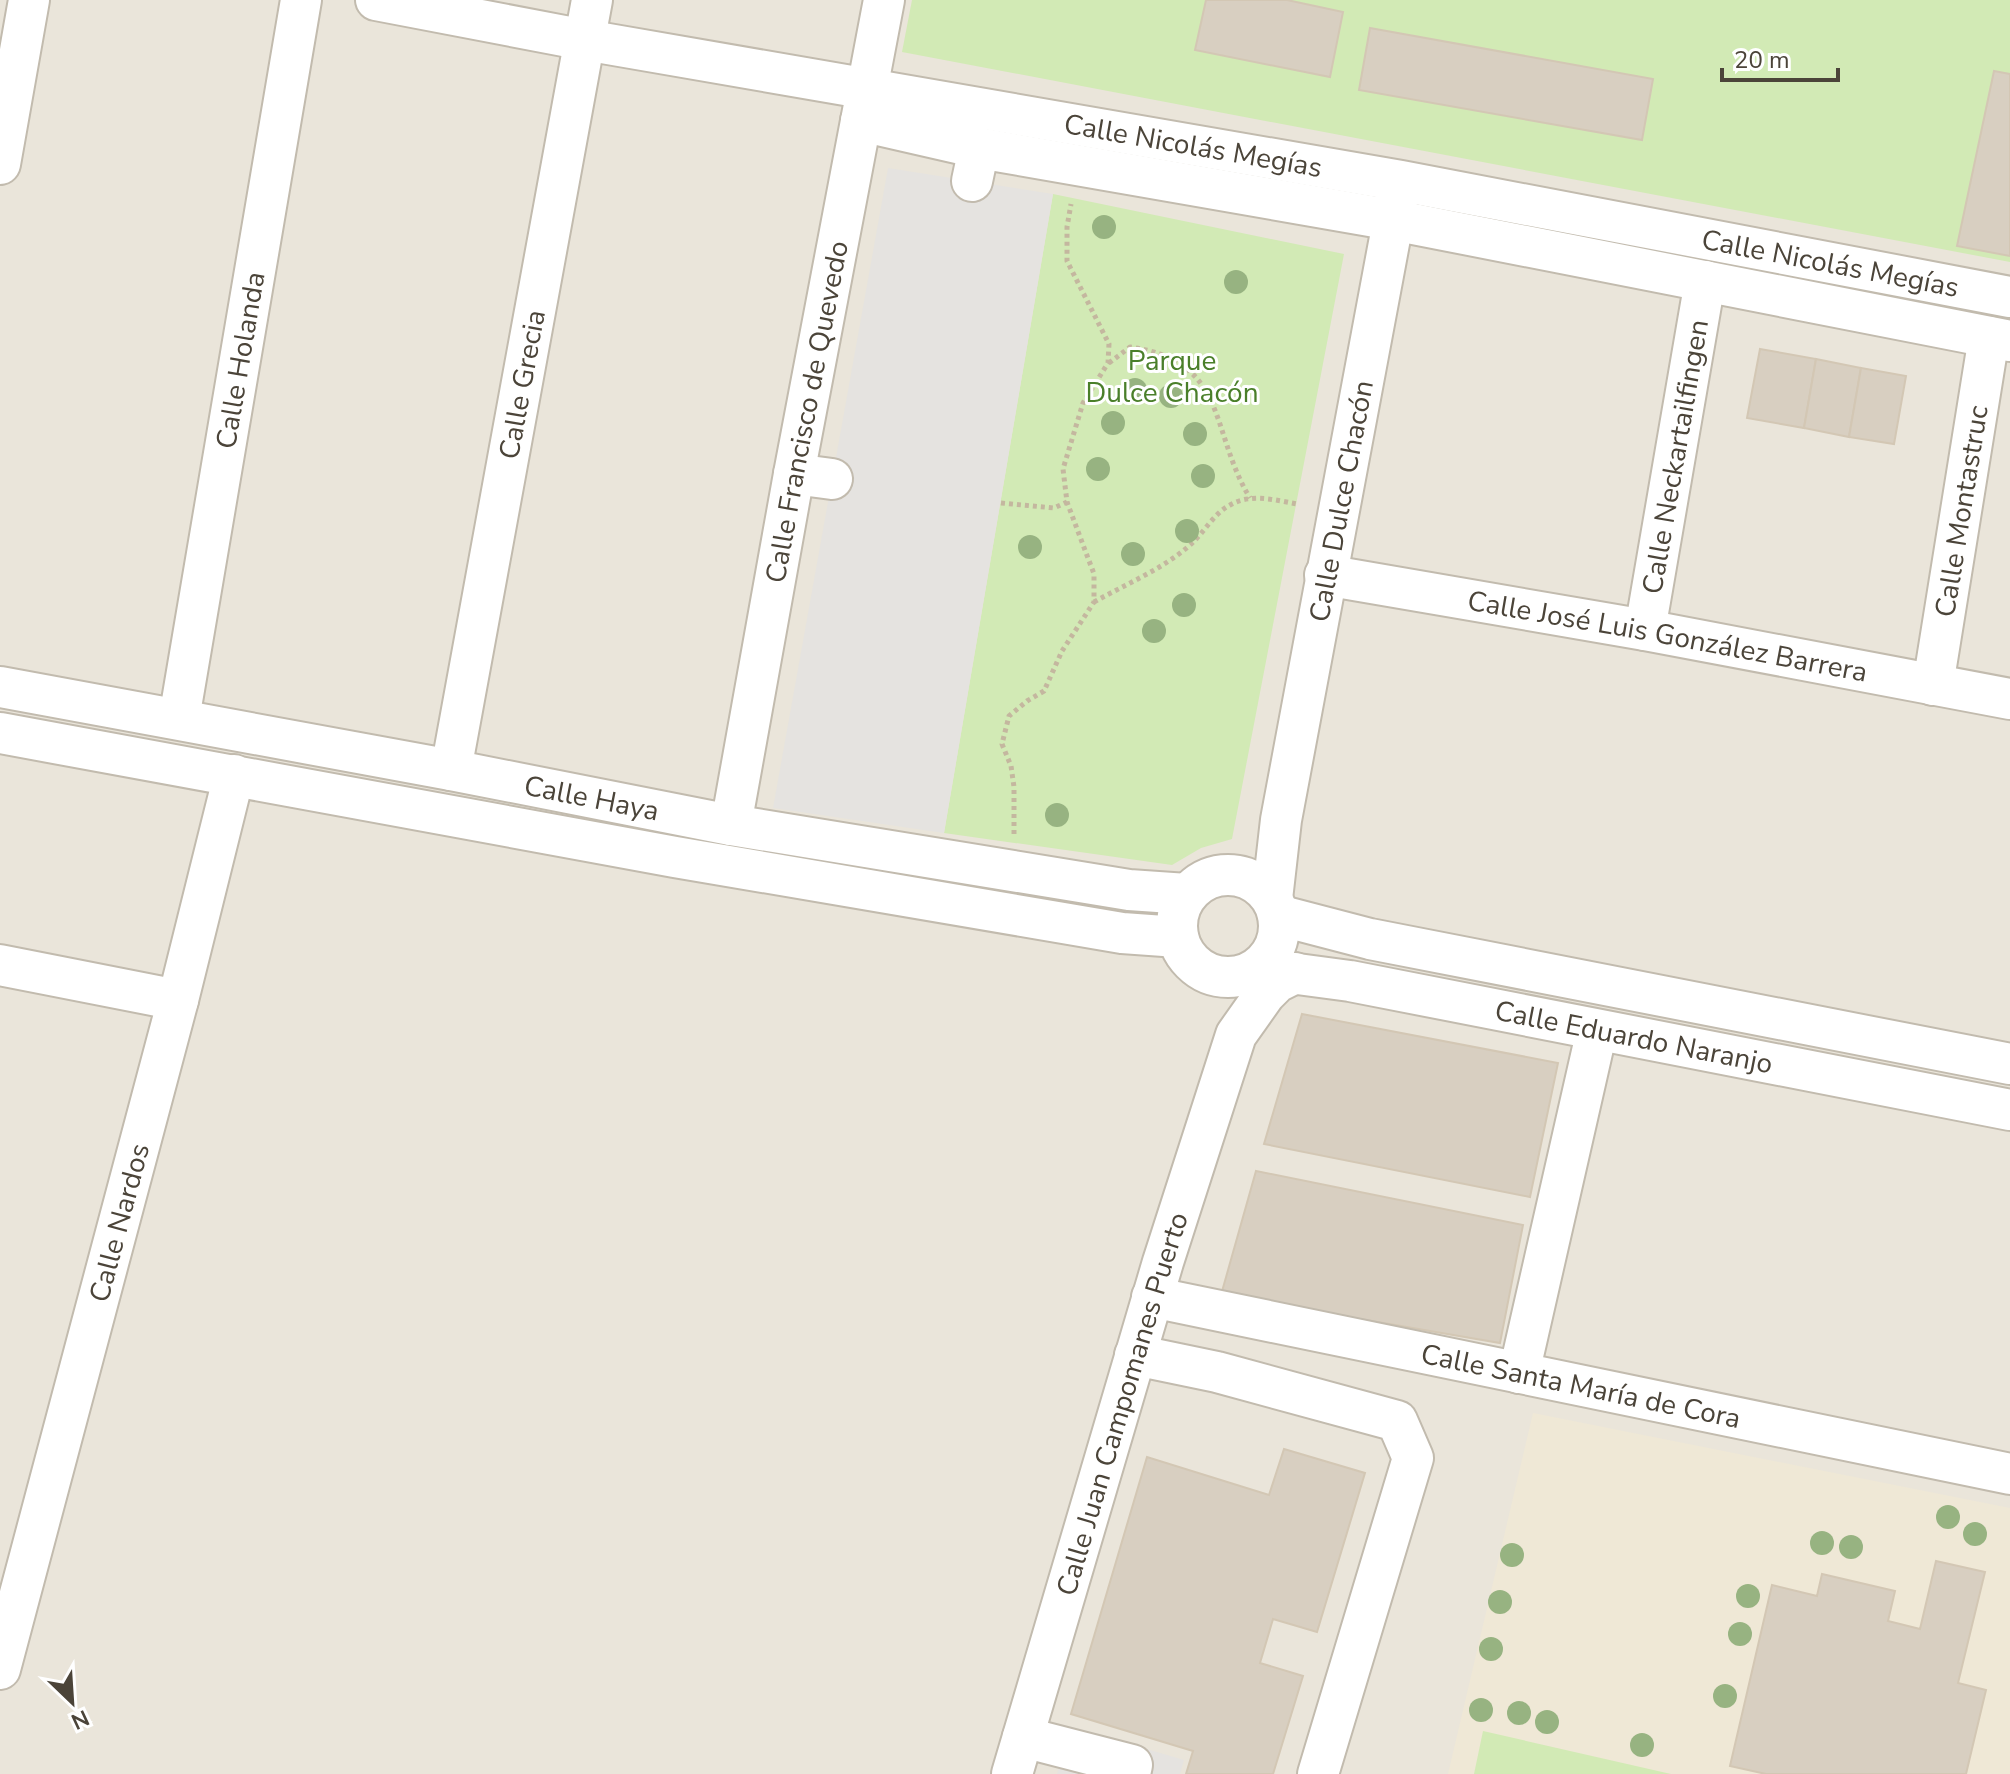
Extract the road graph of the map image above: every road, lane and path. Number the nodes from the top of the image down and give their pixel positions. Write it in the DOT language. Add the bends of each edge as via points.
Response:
graph roads {
  1 [pos="29,0"];
  2 [pos="301,0"];
  3 [pos="376,0"];
  4 [pos="592,0"];
  5 [pos="884,0"];
  6 [pos="585,40"];
  7 [pos="865,104"];
  8 [pos="0,164"];
  9 [pos="1401,181"];
  10 [pos="1072,199"];
  11 [pos="1393,220"];
  12 [pos="1705,281"];
  13 [pos="2010,297"];
  14 [pos="2000,339"];
  15 [pos="1108,363"];
  16 [pos="1250,498"];
  17 [pos="1067,502"];
  18 [pos="1001,503"];
  19 [pos="1297,504"];
  20 [pos="1325,575"];
  21 [pos="1094,602"];
  22 [pos="1645,630"];
  23 [pos="1933,685"];
  24 [pos="0,687"];
  25 [pos="2010,699"];
  26 [pos="179,719"];
  27 [pos="0,733"];
  28 [pos="451,770"];
  29 [pos="234,775"];
  30 [pos="1281,820"];
  31 [pos="731,825"];
  32 [pos="1013,843"];
  33 [pos="1232,874"];
  34 [pos="1187,894"];
  35 [pos="1275,907"];
  36 [pos="1178,937"];
  37 [pos="0,965"];
  38 [pos="1256,969"];
  39 [pos="1204,972"];
  40 [pos="1295,973"];
  41 [pos="178,1000"];
  42 [pos="1597,1030"];
  43 [pos="1236,1035"];
  44 [pos="2010,1064"];
  45 [pos="2010,1110"];
  46 [pos="1152,1297"];
  47 [pos="1135,1355"];
  48 [pos="1519,1373"];
  49 [pos="2010,1474"];
  50 [pos="0,1669"];
  51 [pos="1017,1756"];
  52 [pos="1130,1774"];
  53 [pos="1318,1774"];
  1 -- 8 [label="street"];
  2 -- 26 [label="street, Calle Holanda"];
  3 -- 6 [label="street, Calle Nicolás Megías"];
  4 -- 6 [label="street, Calle Grecia"];
  5 -- 7 [label="street, Calle Francisco de Quevedo"];
  6 -- 7 [label="street, Calle Nicolás Megías"];
  6 -- 28 [label="street, Calle Grecia"];
  7 -- 9 [label="street, Calle Nicolás Megías"];
  7 -- 11 [label="street, Calle Nicolás Megías" via="975,165"];
  7 -- 31 [label="street, Calle Francisco de Quevedo" via="813,476"];
  9 -- 11 [label="street, Calle Dulce Chacón"];
  9 -- 13 [label="street, Calle Nicolás Megías"];
  10 -- 15 [label="path" via="1067,261 1109,344"];
  11 -- 12 [label="street, Calle Nicolás Megías"];
  11 -- 20 [label="street, Calle Dulce Chacón"];
  12 -- 14 [label="street, Calle Nicolás Megías"];
  12 -- 22 [label="street, Calle Neckartailfingen"];
  14 -- 23 [label="street, Calle Montastruc"];
  15 -- 16 [label="path" via="1130,347 1149,350 1199,378 1237,478"];
  15 -- 17 [label="path" via="1073,431 1063,469"];
  16 -- 19 [label="path"];
  16 -- 21 [label="path" via="1230,505 1191,544 1149,573"];
  17 -- 18 [label="path" via="1054,508"];
  17 -- 21 [label="path" via="1094,574"];
  20 -- 22 [label="street, Calle José Luis González Barrera"];
  20 -- 30 [label="street, Calle Dulce Chacón"];
  21 -- 32 [label="path" via="1044,691 1009,716 1002,744 1014,787"];
  22 -- 23 [label="street, Calle José Luis González Barrera"];
  23 -- 25 [label="street, Calle José Luis González Barrera"];
  24 -- 26 [label="street, Calle Haya"];
  26 -- 28 [label="street, Calle Haya"];
  27 -- 29 [label="street"];
  28 -- 31 [label="street, Calle Haya"];
  29 -- 36 [label="street" via="1122,933"];
  29 -- 41 [label="street, Calle Nardos"];
  30 -- 33 [label="street, Calle Dulce Chacón" via="1259,860"];
  30 -- 35 [label="street, Calle Dulce Chacón"];
  31 -- 34 [label="street, Calle Haya" via="1129,890"];
  33 -- 34 [label="street" via="1214,876"];
  33 -- 35 [label="street" via="1260,886"];
  34 -- 36 [label="street" via="1179,910"];
  35 -- 38 [label="street" via="1277,943"];
  35 -- 44 [label="street, Calle Eduardo Naranjo" via="1370,939"];
  36 -- 39 [label="street" via="1184,954"];
  37 -- 41 [label="street"];
  38 -- 39 [label="street" via="1226,979"];
  38 -- 40 [label="street, Calle Eduardo Naranjo"];
  39 -- 43 [label="street"];
  40 -- 42 [label="street, Calle Eduardo Naranjo"];
  40 -- 43 [label="street, Calle Juan Campomanes Puerto" via="1265,994"];
  41 -- 50 [label="street, Calle Nardos"];
  42 -- 45 [label="street, Calle Eduardo Naranjo"];
  42 -- 48 [label="street"];
  43 -- 46 [label="street, Calle Juan Campomanes Puerto"];
  46 -- 47 [label="street, Calle Juan Campomanes Puerto"];
  46 -- 48 [label="street, Calle Santa María de Cora"];
  47 -- 51 [label="street, Calle Juan Campomanes Puerto"];
  47 -- 53 [label="street" via="1397,1421 1408,1446 1413,1458"];
  48 -- 49 [label="street, Calle Santa María de Cora"];
  51 -- 52 [label="street" via="1132,1765"];
}
